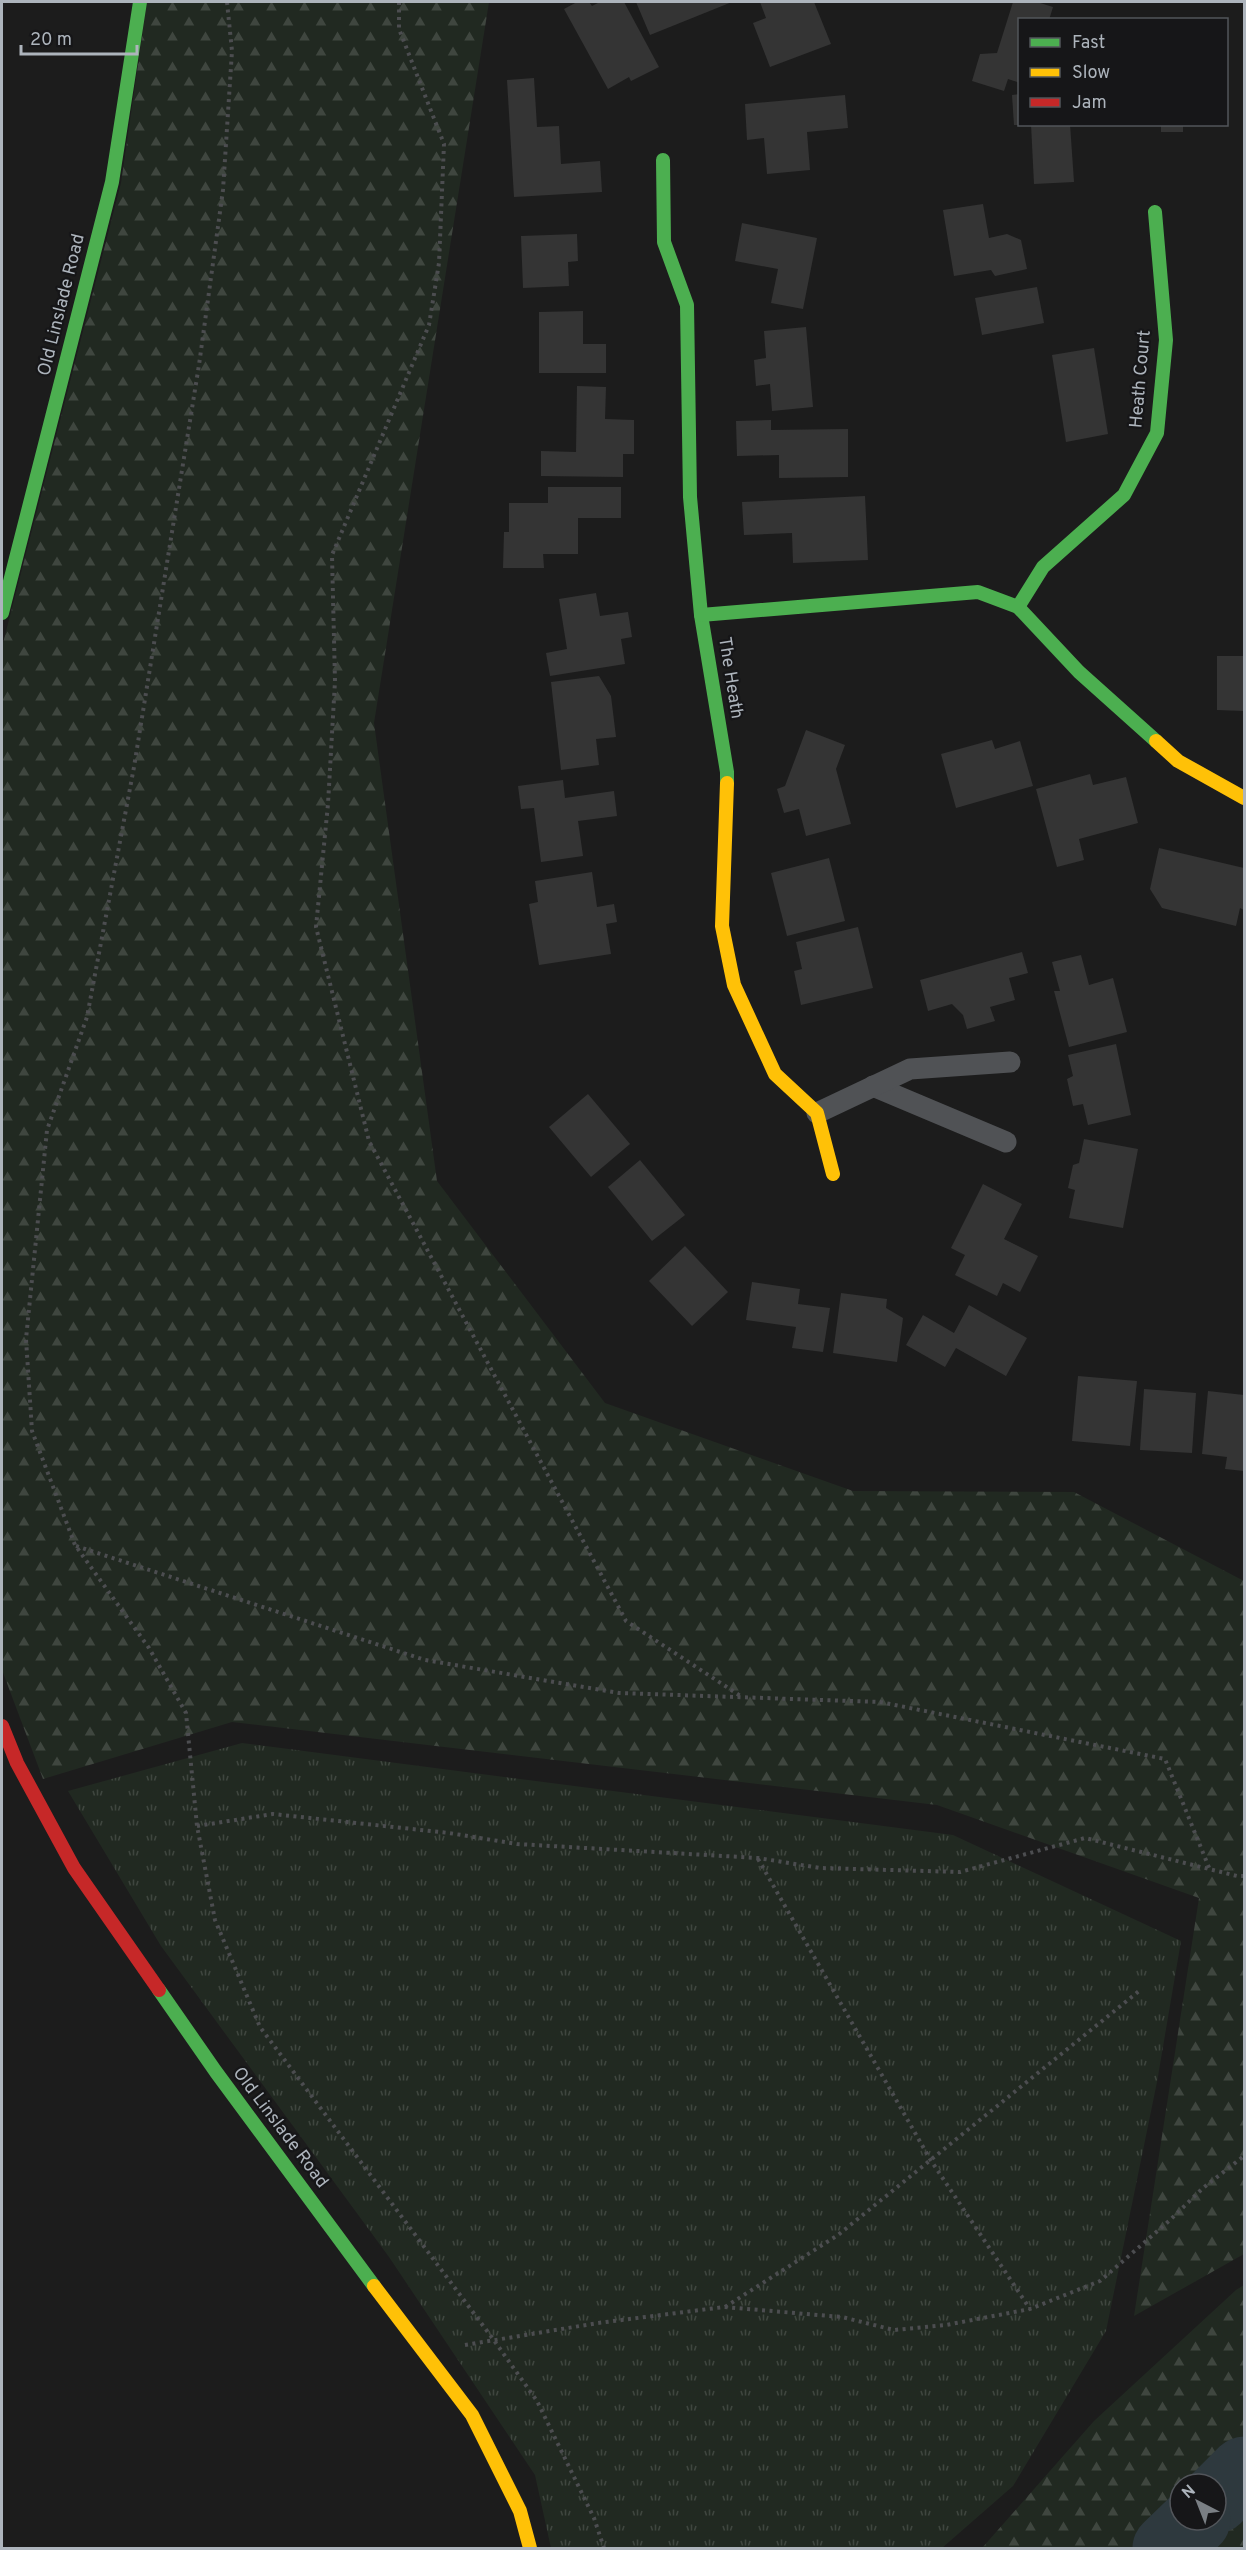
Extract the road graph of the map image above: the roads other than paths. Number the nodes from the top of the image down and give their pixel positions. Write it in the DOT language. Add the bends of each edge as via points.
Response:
graph roads {
  1 [pos="140,2"];
  2 [pos="663,160"];
  3 [pos="1155,212"];
  4 [pos="1018,607"];
  5 [pos="2,613"];
  6 [pos="701,615"];
  7 [pos="1245,798"];
  8 [pos="1010,1062"];
  9 [pos="873,1086"];
  10 [pos="817,1113"];
  11 [pos="1006,1142"];
  12 [pos="833,1174"];
  13 [pos="2,1726"];
  14 [pos="530,2548"];
  1 -- 5 [label="street, Old Linslade Road" via="112,182"];
  2 -- 6 [label="street, The Heath" via="664,242 687,305 690,497"];
  3 -- 4 [label="street, Heath Court" via="1166,340 1157,433 1124,495 1043,567"];
  4 -- 6 [label="street" via="978,592"];
  4 -- 7 [label="street" via="1079,672 1178,761"];
  6 -- 10 [label="street, The Heath" via="727,772 722,926 734,985 775,1074"];
  8 -- 9 [label="lane" via="910,1069"];
  9 -- 10 [label="lane"];
  9 -- 11 [label="lane"];
  10 -- 12 [label="street"];
  13 -- 14 [label="street, Old Linslade Road" via="17,1763 74,1868 216,2072 472,2415 520,2511"];
}
